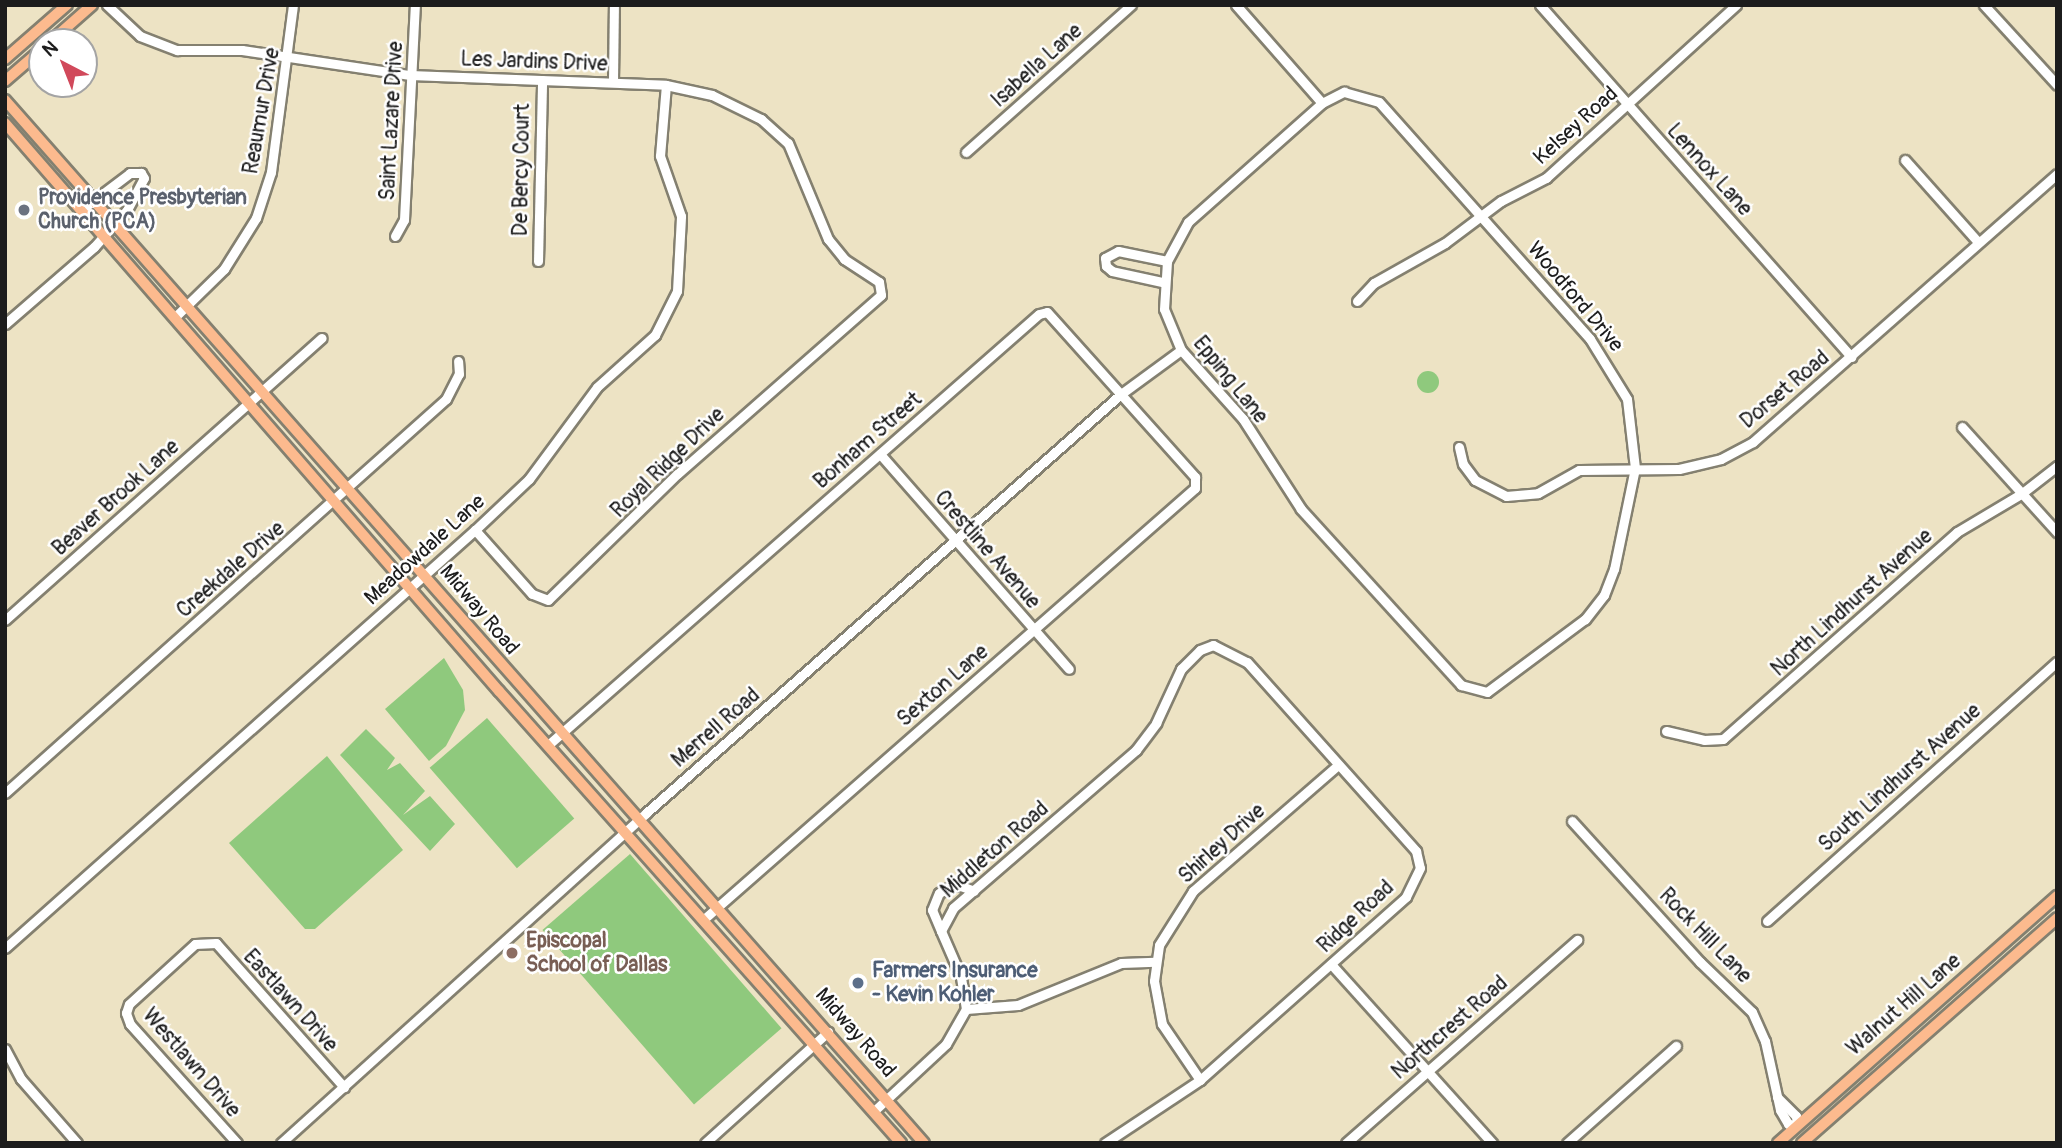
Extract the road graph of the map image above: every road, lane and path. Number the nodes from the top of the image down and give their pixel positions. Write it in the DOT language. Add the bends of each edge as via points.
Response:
graph roads {
  1 [pos="67,5"];
  2 [pos="92,5"];
  3 [pos="107,5"];
  4 [pos="293,5"];
  5 [pos="415,5"];
  6 [pos="614,5"];
  7 [pos="1131,5"];
  8 [pos="1236,5"];
  9 [pos="1540,5"];
  10 [pos="1736,5"];
  11 [pos="1984,5"];
  12 [pos="66,28"];
  13 [pos="289,58"];
  14 [pos="5,59"];
  15 [pos="28,61"];
  16 [pos="410,75"];
  17 [pos="542,80"];
  18 [pos="5,81"];
  19 [pos="613,82"];
  20 [pos="666,85"];
  21 [pos="2057,85"];
  22 [pos="5,100"];
  23 [pos="1322,103"];
  24 [pos="1627,104"];
  25 [pos="5,123"];
  26 [pos="965,152"];
  27 [pos="1905,160"];
  28 [pos="2057,174"];
  29 [pos="93,200"];
  30 [pos="81,210"];
  31 [pos="1482,214"];
  32 [pos="114,224"];
  33 [pos="103,234"];
  34 [pos="395,236"];
  35 [pos="1978,242"];
  36 [pos="538,261"];
  37 [pos="1167,261"];
  38 [pos="879,282"];
  39 [pos="1162,282"];
  40 [pos="1357,301"];
  41 [pos="187,306"];
  42 [pos="175,317"];
  43 [pos="5,324"];
  44 [pos="321,338"];
  45 [pos="1181,350"];
  46 [pos="1852,357"];
  47 [pos="458,361"];
  48 [pos="262,391"];
  49 [pos="1121,394"];
  50 [pos="251,402"];
  51 [pos="1962,427"];
  52 [pos="1459,447"];
  53 [pos="880,454"];
  54 [pos="2057,466"];
  55 [pos="1635,468"];
  56 [pos="1195,477"];
  57 [pos="348,489"];
  58 [pos="2021,494"];
  59 [pos="337,500"];
  60 [pos="475,530"];
  61 [pos="2057,532"];
  62 [pos="956,541"];
  63 [pos="424,575"];
  64 [pos="411,586"];
  65 [pos="5,620"];
  66 [pos="1035,629"];
  67 [pos="1224,648"];
  68 [pos="2057,662"];
  69 [pos="1069,668"];
  70 [pos="1452,675"];
  71 [pos="1666,731"];
  72 [pos="560,735"];
  73 [pos="548,746"];
  74 [pos="1338,765"];
  75 [pos="5,793"];
  76 [pos="1572,821"];
  77 [pos="637,822"];
  78 [pos="627,833"];
  79 [pos="974,891"];
  80 [pos="2057,896"];
  81 [pos="718,908"];
  82 [pos="705,918"];
  83 [pos="2057,918"];
  84 [pos="1767,921"];
  85 [pos="941,930"];
  86 [pos="208,940"];
  87 [pos="1577,940"];
  88 [pos="5,948"];
  89 [pos="1155,962"];
  90 [pos="1331,964"];
  91 [pos="1966,975"];
  92 [pos="786,984"];
  93 [pos="1978,988"];
  94 [pos="773,995"];
  95 [pos="965,1009"];
  96 [pos="828,1032"];
  97 [pos="816,1043"];
  98 [pos="1676,1046"];
  99 [pos="5,1049"];
  100 [pos="1427,1070"];
  101 [pos="1200,1080"];
  102 [pos="344,1087"];
  103 [pos="887,1099"];
  104 [pos="874,1111"];
  105 [pos="1797,1125"];
  106 [pos="1805,1140"];
  107 [pos="77,1143"];
  108 [pos="237,1143"];
  109 [pos="281,1143"];
  110 [pos="705,1143"];
  111 [pos="901,1143"];
  112 [pos="924,1143"];
  113 [pos="1105,1143"];
  114 [pos="1346,1143"];
  115 [pos="1492,1143"];
  116 [pos="1567,1143"];
  117 [pos="1778,1143"];
  1 -- 14 [label="main road"];
  2 -- 12 [label="main road"];
  3 -- 13 [label="street, Les Jardins Drive" via="129,29 157,45"];
  4 -- 13 [label="street, Reaumur Drive"];
  5 -- 16 [label="street, Saint Lazare Drive"];
  6 -- 19 [label="street"];
  7 -- 26 [label="street, Isabella Lane"];
  8 -- 23 [label="street"];
  9 -- 24 [label="street, Lennox Lane"];
  10 -- 24 [label="street, Kelsey Road"];
  11 -- 21 [label="street"];
  13 -- 16 [label="street, Les Jardins Drive"];
  13 -- 41 [label="street, Reaumur Drive" via="271,172 256,218 224,269"];
  15 -- 18 [label="main road"];
  16 -- 17 [label="street, Les Jardins Drive"];
  16 -- 34 [label="street, Saint Lazare Drive" via="404,220"];
  17 -- 19 [label="street, Les Jardins Drive"];
  17 -- 36 [label="street, De Bercy Court"];
  19 -- 20 [label="street, Les Jardins Drive"];
  20 -- 38 [label="street, Les Jardins Drive" via="712,95 778,131 797,156 834,248"];
  20 -- 60 [label="street, Meadowdale Lane" via="660,156 681,216 677,291 665,320 644,347 597,387 529,479"];
  22 -- 29 [label="main road, Midway Road"];
  23 -- 31 [label="street, Woodford Drive" via="1344,92 1379,102"];
  23 -- 37 [label="street, Epping Lane" via="1188,222"];
  24 -- 31 [label="street, Kelsey Road" via="1546,178"];
  24 -- 46 [label="street, Lennox Lane"];
  25 -- 30 [label="main road, Midway Road"];
  27 -- 35 [label="street"];
  28 -- 35 [label="street, Dorset Road"];
  29 -- 30 [label="street"];
  29 -- 32 [label="main road, Midway Road"];
  29 -- 32 [label="street" via="130,173 141,173 144,185"];
  30 -- 33 [label="main road, Midway Road"];
  31 -- 40 [label="street, Kelsey Road" via="1445,243 1374,283"];
  31 -- 55 [label="street, Woodford Drive" via="1614,373 1628,399"];
  32 -- 33 [label="street"];
  32 -- 41 [label="main road, Midway Road"];
  33 -- 42 [label="main road, Midway Road"];
  33 -- 43 [label="street"];
  35 -- 46 [label="street, Dorset Road"];
  37 -- 39 [label="street, Epping Lane"];
  37 -- 39 [label="street" via="1118,251 1105,258 1112,271"];
  38 -- 60 [label="street, Royal Ridge Drive" via="881,295 677,474 548,600 533,594"];
  39 -- 45 [label="street, Epping Lane" via="1164,309"];
  41 -- 42 [label="street, Reaumur Drive"];
  41 -- 48 [label="main road, Midway Road"];
  42 -- 50 [label="main road, Midway Road"];
  44 -- 48 [label="street, Beaver Brook Lane"];
  45 -- 49 [label="street, Merrell Road"];
  45 -- 70 [label="street, Epping Lane" via="1243,419 1301,509"];
  46 -- 55 [label="street, Dorset Road" via="1753,442 1721,459 1678,469"];
  47 -- 57 [label="street, Creekdale Drive" via="459,374 446,399"];
  48 -- 50 [label="street, Beaver Brook Lane"];
  48 -- 57 [label="main road, Midway Road"];
  49 -- 53 [label="street, Bonham Street" via="1047,312"];
  49 -- 56 [label="street, Bonham Street"];
  49 -- 62 [label="street, Merrell Road"];
  50 -- 59 [label="main road, Midway Road"];
  50 -- 65 [label="street, Beaver Brook Lane"];
  51 -- 58 [label="street"];
  52 -- 55 [label="street, Dorset Road" via="1463,464 1475,480 1506,496 1538,493 1579,470"];
  53 -- 62 [label="street, Crestline Avenue"];
  53 -- 72 [label="street, Bonham Street"];
  54 -- 58 [label="street, North Lindhurst Avenue"];
  55 -- 70 [label="street, Woodford Drive" via="1614,569 1594,610 1487,692 1461,685"];
  56 -- 66 [label="street, Sexton Lane" via="1195,488"];
  57 -- 59 [label="street, Creekdale Drive"];
  57 -- 63 [label="main road, Midway Road"];
  58 -- 61 [label="street"];
  58 -- 71 [label="street, North Lindhurst Avenue" via="1957,532 1723,739 1704,740"];
  59 -- 64 [label="main road, Midway Road"];
  59 -- 75 [label="street, Creekdale Drive"];
  60 -- 63 [label="street, Meadowdale Lane"];
  62 -- 66 [label="street, Crestline Avenue"];
  62 -- 77 [label="street, Merrell Road"];
  63 -- 64 [label="street, Meadowdale Lane"];
  63 -- 72 [label="main road, Midway Road"];
  64 -- 73 [label="main road, Midway Road"];
  64 -- 88 [label="street, Meadowdale Lane"];
  66 -- 69 [label="street, Crestline Avenue"];
  66 -- 81 [label="street, Sexton Lane"];
  67 -- 74 [label="street, Ridge Road" via="1247,662"];
  67 -- 79 [label="street, Middleton Road" via="1213,645 1190,658 1156,723 1136,750"];
  68 -- 84 [label="street, South Lindhurst Avenue"];
  72 -- 73 [label="street, Bonham Street"];
  72 -- 77 [label="main road, Midway Road"];
  73 -- 78 [label="main road, Midway Road"];
  74 -- 89 [label="street, Shirley Drive" via="1194,891 1168,926"];
  74 -- 90 [label="street, Ridge Road" via="1416,850 1420,869 1406,897"];
  76 -- 105 [label="street, Rock Hill Lane" via="1752,1012 1765,1041 1777,1097 1796,1116"];
  77 -- 78 [label="street, Merrell Road"];
  77 -- 81 [label="main road, Midway Road"];
  78 -- 82 [label="main road, Midway Road"];
  78 -- 102 [label="street, Merrell Road"];
  79 -- 85 [label="street, Middleton Road" via="953,908"];
  79 -- 85 [label="street" via="955,884 939,893 932,909"];
  80 -- 91 [label="main road, Walnut Hill Lane"];
  81 -- 82 [label="street, Sexton Lane"];
  81 -- 92 [label="main road, Midway Road"];
  82 -- 94 [label="main road, Midway Road"];
  83 -- 93 [label="main road, Walnut Hill Lane"];
  85 -- 95 [label="street, Middleton Road" via="961,977"];
  86 -- 102 [label="street, Eastlawn Drive" via="216,943"];
  86 -- 108 [label="street, Westlawn Drive" via="195,944 129,1004 130,1024"];
  87 -- 100 [label="street, Northcrest Road"];
  89 -- 95 [label="street" via="1121,963 1018,1005"];
  89 -- 101 [label="street, Shirley Drive" via="1162,1024"];
  90 -- 100 [label="street"];
  90 -- 101 [label="street, Ridge Road"];
  91 -- 93 [label="main road"];
  91 -- 105 [label="main road, Walnut Hill Lane"];
  92 -- 94 [label="main road"];
  92 -- 96 [label="main road, Midway Road"];
  93 -- 106 [label="main road, Walnut Hill Lane"];
  94 -- 97 [label="main road, Midway Road"];
  95 -- 103 [label="street" via="946,1044"];
  96 -- 97 [label="street"];
  96 -- 103 [label="main road, Midway Road"];
  97 -- 104 [label="main road, Midway Road"];
  97 -- 110 [label="street"];
  98 -- 116 [label="street"];
  99 -- 107 [label="street" via="21,1079"];
  100 -- 114 [label="street, Northcrest Road"];
  100 -- 115 [label="street"];
  101 -- 113 [label="street, Ridge Road"];
  102 -- 109 [label="street, Merrell Road"];
  103 -- 104 [label="street"];
  103 -- 112 [label="main road, Midway Road"];
  104 -- 111 [label="main road, Midway Road"];
  105 -- 106 [label="main road"];
  105 -- 117 [label="main road, Walnut Hill Lane"];
}
